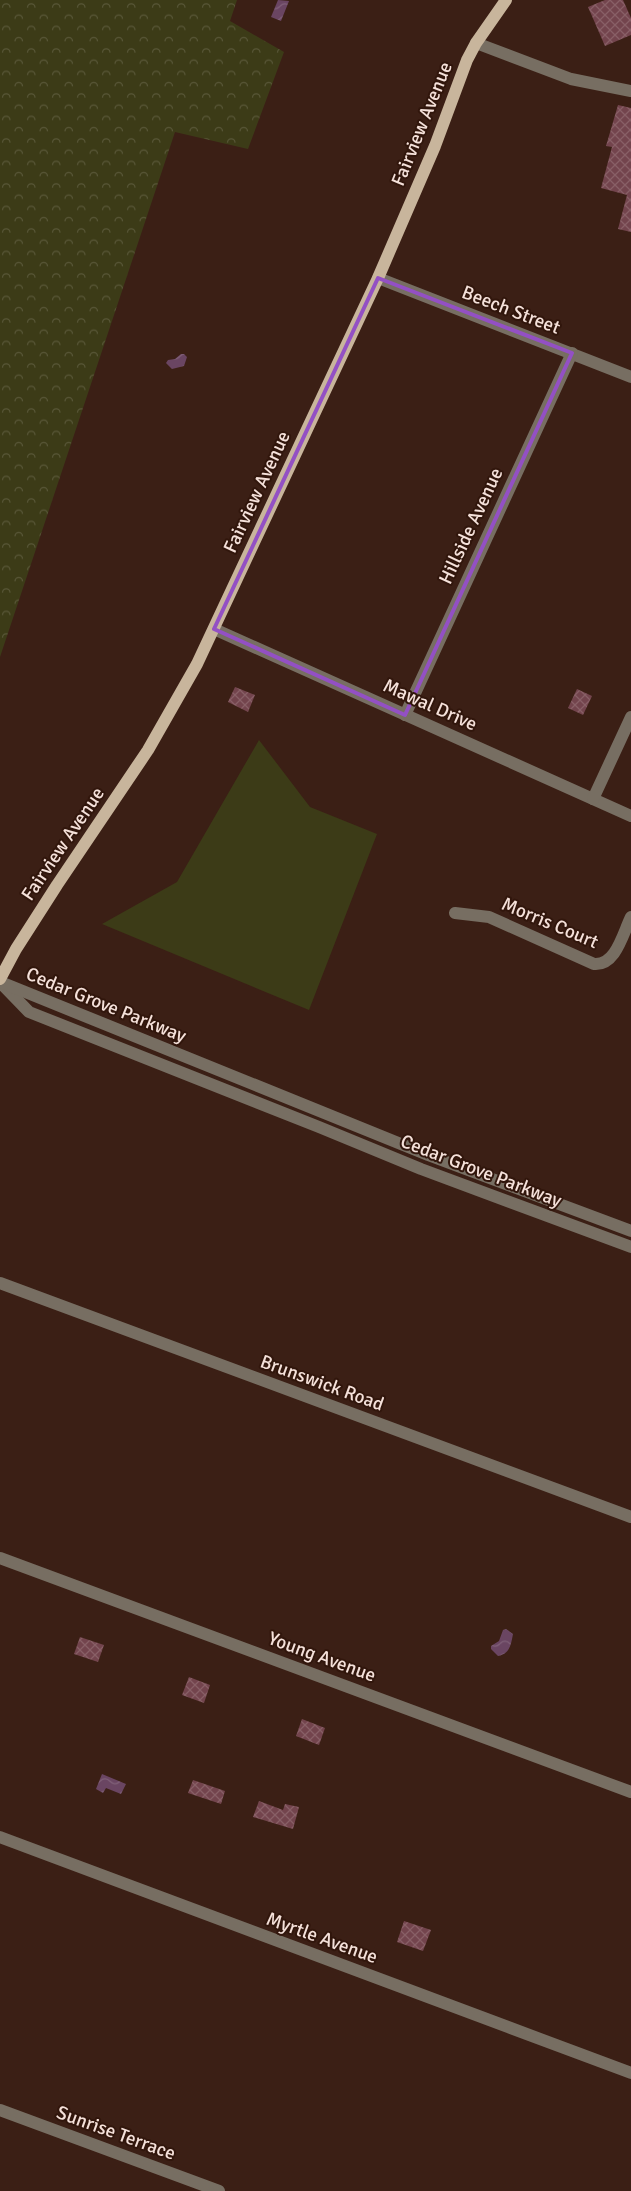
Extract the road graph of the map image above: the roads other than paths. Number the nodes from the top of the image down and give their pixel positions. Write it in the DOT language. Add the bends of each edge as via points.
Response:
graph roads {
  1 [pos="506,0"];
  2 [pos="476,43"];
  3 [pos="631,91"];
  4 [pos="378,278"];
  5 [pos="572,353"];
  6 [pos="631,377"];
  7 [pos="214,629"];
  8 [pos="405,715"];
  9 [pos="631,717"];
  10 [pos="593,799"];
  11 [pos="631,816"];
  12 [pos="455,912"];
  13 [pos="631,917"];
  14 [pos="0,981"];
  15 [pos="199,1063"];
  16 [pos="193,1077"];
  17 [pos="384,1138"];
  18 [pos="378,1152"];
  19 [pos="575,1210"];
  20 [pos="570,1224"];
  21 [pos="631,1231"];
  22 [pos="631,1247"];
  23 [pos="0,1283"];
  24 [pos="631,1518"];
  25 [pos="0,1558"];
  26 [pos="631,1792"];
  27 [pos="0,1838"];
  28 [pos="631,2073"];
  29 [pos="0,2110"];
  30 [pos="219,2191"];
  1 -- 2 [label="main road, Fairview Avenue"];
  2 -- 3 [label="street" via="571,78"];
  2 -- 4 [label="main road, Fairview Avenue"];
  4 -- 5 [label="street, Beech Street"];
  4 -- 7 [label="main road, Fairview Avenue"];
  5 -- 6 [label="street, Beech Street"];
  5 -- 8 [label="street, Hillside Avenue"];
  7 -- 8 [label="street, Mawal Drive"];
  7 -- 14 [label="main road, Fairview Avenue" via="148,750 57,885"];
  8 -- 10 [label="street, Mawal Drive"];
  9 -- 10 [label="street"];
  10 -- 11 [label="street, Mawal Drive"];
  12 -- 13 [label="street, Morris Court" via="489,917 600,965 613,956"];
  14 -- 15 [label="street, Cedar Grove Parkway"];
  14 -- 16 [label="street, Cedar Grove Parkway" via="29,1012"];
  15 -- 16 [label="street, Cedar Grove Parkway"];
  15 -- 17 [label="street, Cedar Grove Parkway"];
  16 -- 18 [label="street, Cedar Grove Parkway"];
  17 -- 18 [label="street, Cedar Grove Parkway"];
  17 -- 19 [label="street, Cedar Grove Parkway"];
  18 -- 20 [label="street, Cedar Grove Parkway"];
  19 -- 20 [label="street, Cedar Grove Parkway"];
  19 -- 21 [label="street, Cedar Grove Parkway"];
  20 -- 22 [label="street, Cedar Grove Parkway"];
  23 -- 24 [label="street, Brunswick Road"];
  25 -- 26 [label="street, Young Avenue"];
  27 -- 28 [label="street, Myrtle Avenue"];
  29 -- 30 [label="street, Sunrise Terrace"];
}
